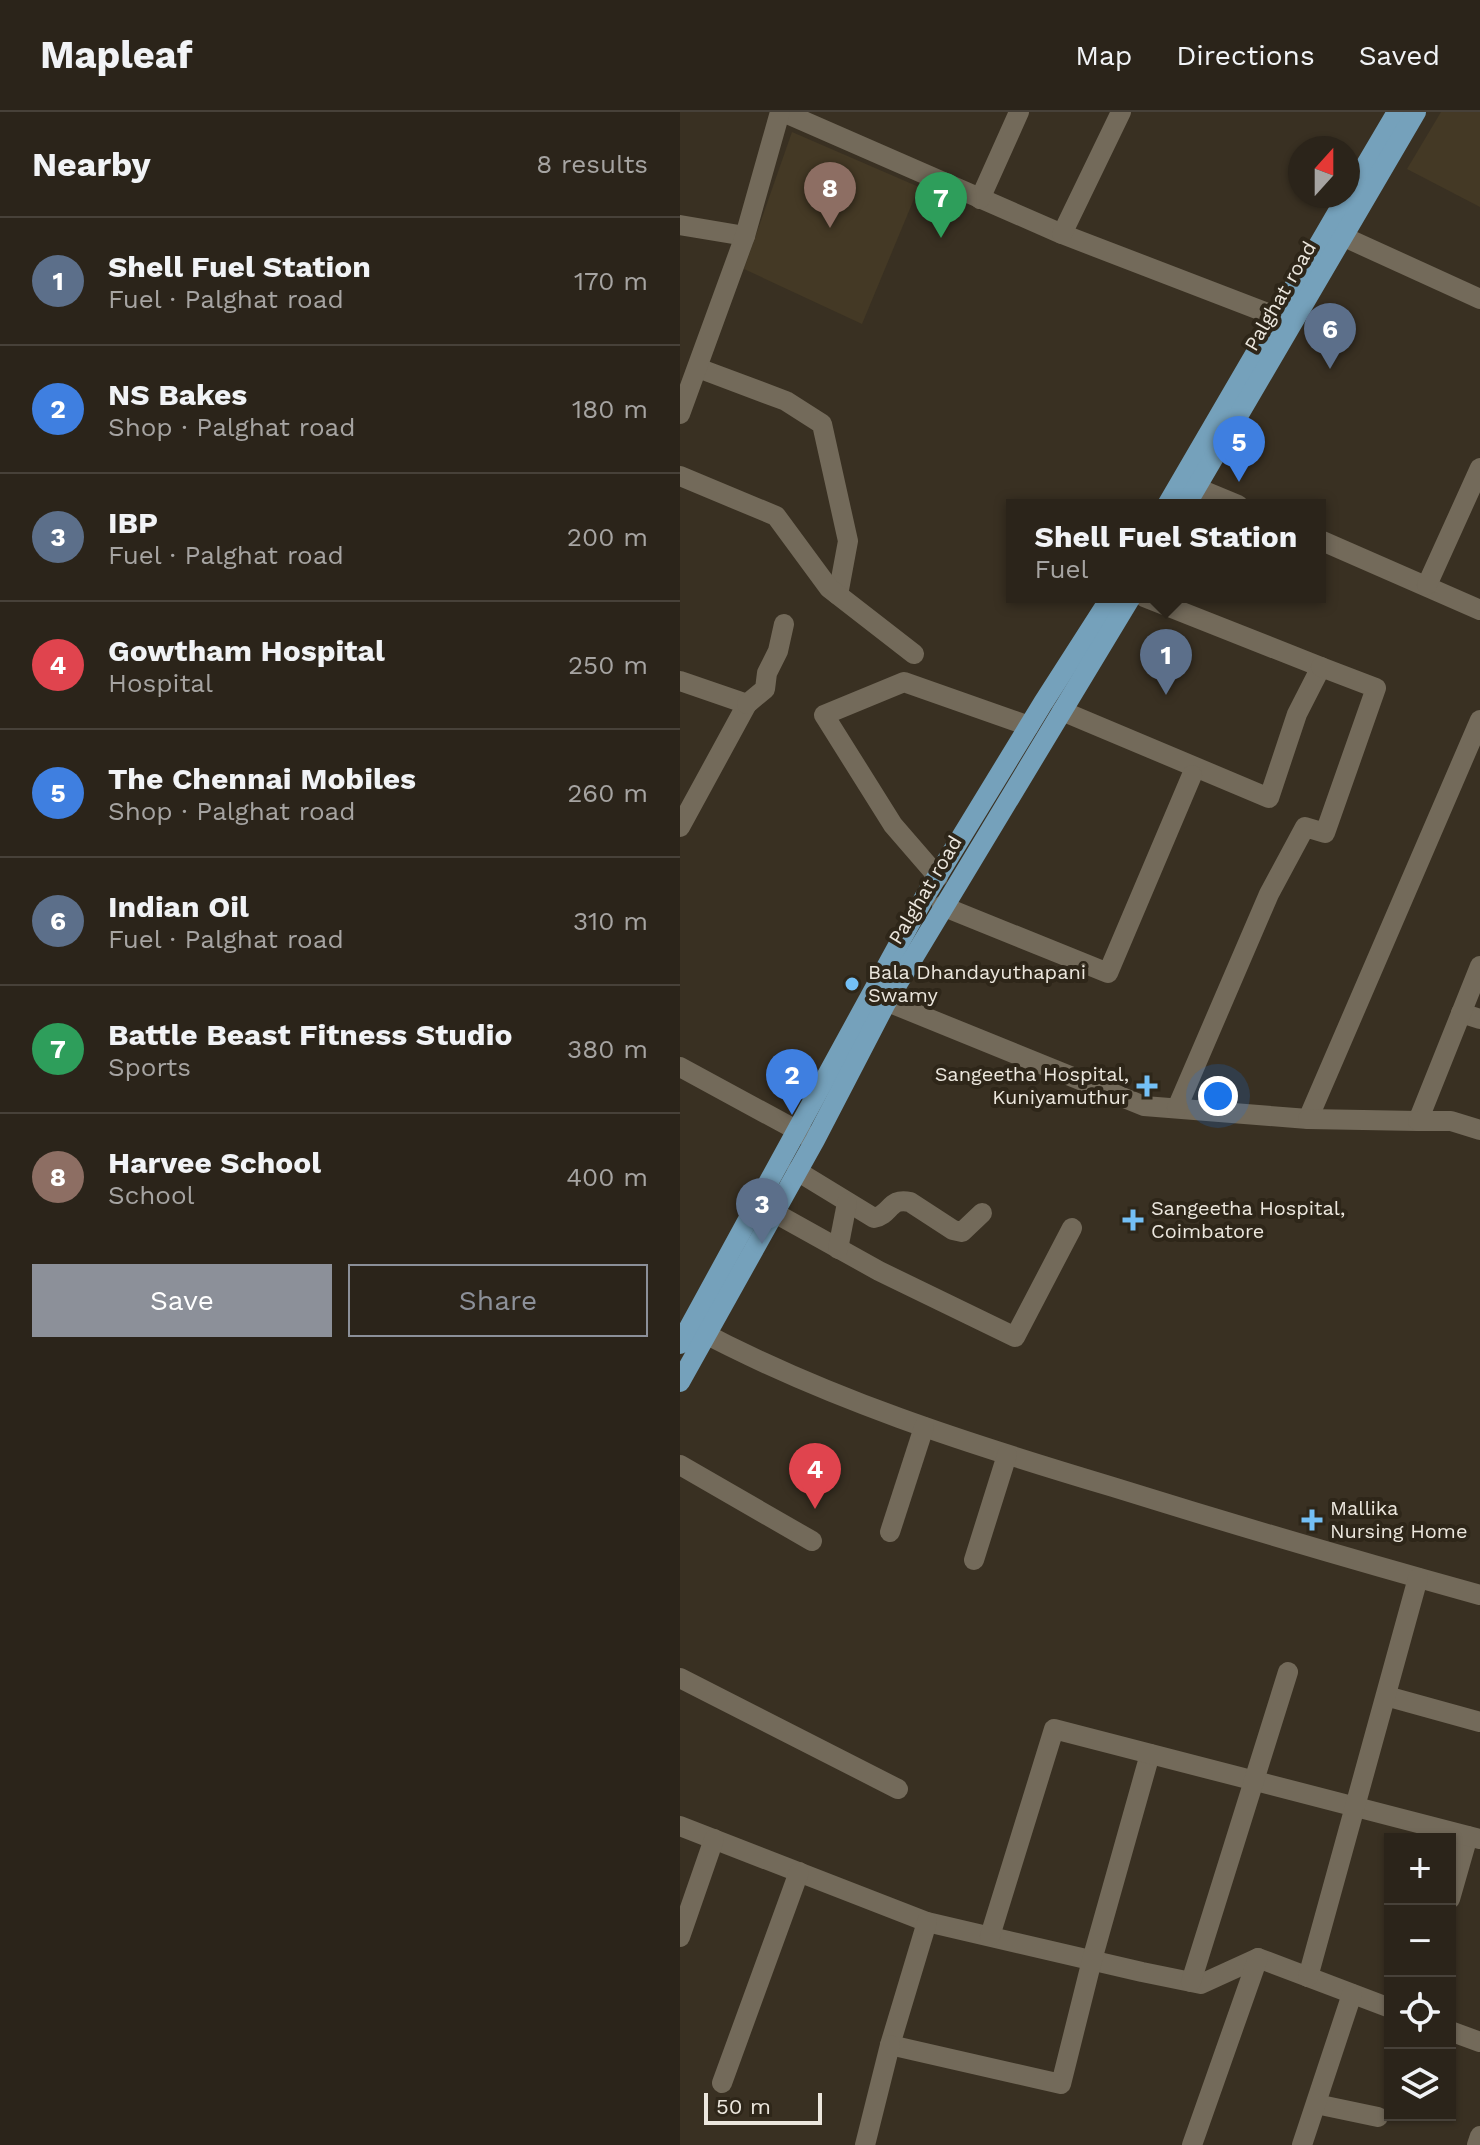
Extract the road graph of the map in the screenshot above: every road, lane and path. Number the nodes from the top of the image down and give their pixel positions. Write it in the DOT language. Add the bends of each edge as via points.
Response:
graph roads {
  1 [pos="782,112"];
  2 [pos="1019,112"];
  3 [pos="1121,112"];
  4 [pos="1397,112"];
  5 [pos="1416,112"];
  6 [pos="1360,175"];
  7 [pos="980,199"];
  8 [pos="1341,208"];
  9 [pos="680,225"];
  10 [pos="1062,234"];
  11 [pos="745,236"];
  12 [pos="1342,236"];
  13 [pos="1480,299"];
  14 [pos="1278,317"];
  15 [pos="698,368"];
  16 [pos="680,414"];
  17 [pos="1480,468"];
  18 [pos="680,476"];
  19 [pos="1192,496"];
  20 [pos="1171,499"];
  21 [pos="1326,543"];
  22 [pos="1427,585"];
  23 [pos="838,595"];
  24 [pos="1107,603"];
  25 [pos="1127,603"];
  26 [pos="1159,603"];
  27 [pos="1480,610"];
  28 [pos="784,624"];
  29 [pos="914,654"];
  30 [pos="1321,667"];
  31 [pos="680,681"];
  32 [pos="747,704"];
  33 [pos="1062,711"];
  34 [pos="1480,720"];
  35 [pos="1029,726"];
  36 [pos="1192,775"];
  37 [pos="680,827"];
  38 [pos="938,877"];
  39 [pos="942,906"];
  40 [pos="1480,966"];
  41 [pos="878,999"];
  42 [pos="1470,1016"];
  43 [pos="680,1067"];
  44 [pos="1177,1108"];
  45 [pos="1308,1119"];
  46 [pos="1418,1121"];
  47 [pos="1480,1130"];
  48 [pos="806,1135"];
  49 [pos="797,1171"];
  50 [pos="847,1203"];
  51 [pos="773,1212"];
  52 [pos="982,1213"];
  53 [pos="1072,1228"];
  54 [pos="838,1249"];
  55 [pos="689,1344"];
  56 [pos="680,1382"];
  57 [pos="924,1427"];
  58 [pos="1007,1455"];
  59 [pos="680,1465"];
  60 [pos="890,1532"];
  61 [pos="812,1541"];
  62 [pos="974,1560"];
  63 [pos="1418,1578"];
  64 [pos="1480,1595"];
  65 [pos="1288,1672"];
  66 [pos="680,1678"];
  67 [pos="1386,1696"];
  68 [pos="1480,1722"];
  69 [pos="1150,1754"];
  70 [pos="1252,1780"];
  71 [pos="898,1789"];
  72 [pos="1355,1807"];
  73 [pos="680,1826"];
  74 [pos="1474,1838"];
  75 [pos="714,1839"];
  76 [pos="799,1872"];
  77 [pos="1456,1884"];
  78 [pos="927,1922"];
  79 [pos="990,1936"];
  80 [pos="680,1937"];
  81 [pos="1258,1958"];
  82 [pos="1092,1960"];
  83 [pos="1308,1977"];
  84 [pos="1191,1982"];
  85 [pos="1352,1994"];
  86 [pos="1384,2006"];
  87 [pos="1456,2033"];
  88 [pos="1480,2042"];
  89 [pos="890,2045"];
  90 [pos="722,2083"];
  91 [pos="1316,2104"];
  92 [pos="1378,2117"];
  93 [pos="1480,2136"];
  94 [pos="865,2145"];
  95 [pos="1192,2145"];
  96 [pos="1302,2145"];
  97 [pos="1477,2145"];
  1 -- 7 [label="street"];
  1 -- 11 [label="street"];
  2 -- 7 [label="street"];
  3 -- 10 [label="street"];
  4 -- 6 [label="main road, Palghat road"];
  5 -- 12 [label="main road, Palghat road"];
  7 -- 10 [label="street"];
  8 -- 14 [label="main road, Palghat road"];
  9 -- 11 [label="street"];
  10 -- 14 [label="street"];
  11 -- 15 [label="street"];
  12 -- 13 [label="street"];
  12 -- 19 [label="main road, Palghat road"];
  14 -- 20 [label="main road, Palghat road"];
  15 -- 16 [label="street"];
  15 -- 23 [label="street" via="786,401 822,424 848,541"];
  17 -- 22 [label="street"];
  18 -- 23 [label="street" via="776,516"];
  21 -- 22 [label="street"];
  22 -- 27 [label="street"];
  23 -- 29 [label="street"];
  24 -- 35 [label="main road, Palghat road"];
  25 -- 33 [label="main road, Palghat road"];
  26 -- 30 [label="street"];
  28 -- 32 [label="street" via="765,689"];
  30 -- 33 [label="street" via="1297,714 1269,798"];
  30 -- 44 [label="street" via="1376,688 1325,833 1305,827 1269,894"];
  31 -- 32 [label="street"];
  32 -- 37 [label="street"];
  33 -- 39 [label="main road, Palghat road"];
  34 -- 45 [label="street"];
  35 -- 38 [label="main road, Palghat road"];
  35 -- 38 [label="street" via="904,682 824,715 893,825"];
  36 -- 39 [label="street" via="1108,973"];
  38 -- 41 [label="main road, Palghat road"];
  39 -- 41 [label="main road, Palghat road"];
  40 -- 42 [label="street"];
  41 -- 44 [label="street" via="1144,1106"];
  41 -- 48 [label="main road, Palghat road"];
  42 -- 46 [label="street"];
  43 -- 48 [label="street"];
  44 -- 45 [label="street"];
  45 -- 46 [label="street"];
  46 -- 47 [label="street" via="1451,1121"];
  48 -- 49 [label="main road, Palghat road"];
  48 -- 55 [label="main road, Palghat road"];
  49 -- 50 [label="street"];
  49 -- 51 [label="main road, Palghat road"];
  50 -- 52 [label="street" via="874,1218 897,1201 910,1202 962,1232"];
  50 -- 54 [label="street"];
  51 -- 54 [label="street"];
  51 -- 55 [label="main road, Palghat road"];
  53 -- 54 [label="street" via="1015,1337"];
  55 -- 56 [label="main road, Palghat road"];
  55 -- 57 [label="street"];
  57 -- 58 [label="street"];
  57 -- 60 [label="street"];
  58 -- 62 [label="street"];
  58 -- 63 [label="street"];
  59 -- 61 [label="street"];
  63 -- 64 [label="street"];
  63 -- 67 [label="street"];
  65 -- 70 [label="street"];
  66 -- 71 [label="street"];
  67 -- 68 [label="street"];
  67 -- 72 [label="street"];
  69 -- 70 [label="street"];
  69 -- 79 [label="street" via="1054,1729"];
  69 -- 82 [label="street"];
  70 -- 72 [label="street"];
  70 -- 84 [label="street"];
  72 -- 74 [label="street"];
  72 -- 83 [label="street"];
  73 -- 75 [label="street"];
  74 -- 77 [label="street"];
  75 -- 76 [label="street"];
  75 -- 80 [label="street"];
  76 -- 78 [label="street"];
  76 -- 90 [label="street"];
  78 -- 79 [label="street"];
  78 -- 89 [label="street"];
  79 -- 82 [label="street"];
  81 -- 83 [label="street"];
  81 -- 84 [label="street" via="1201,1984"];
  81 -- 95 [label="street"];
  82 -- 84 [label="street"];
  82 -- 89 [label="street" via="1061,2084"];
  83 -- 85 [label="street"];
  85 -- 86 [label="street"];
  85 -- 91 [label="street"];
  87 -- 88 [label="street"];
  89 -- 94 [label="street"];
  91 -- 92 [label="street"];
  91 -- 96 [label="street"];
  93 -- 97 [label="street"];
}
